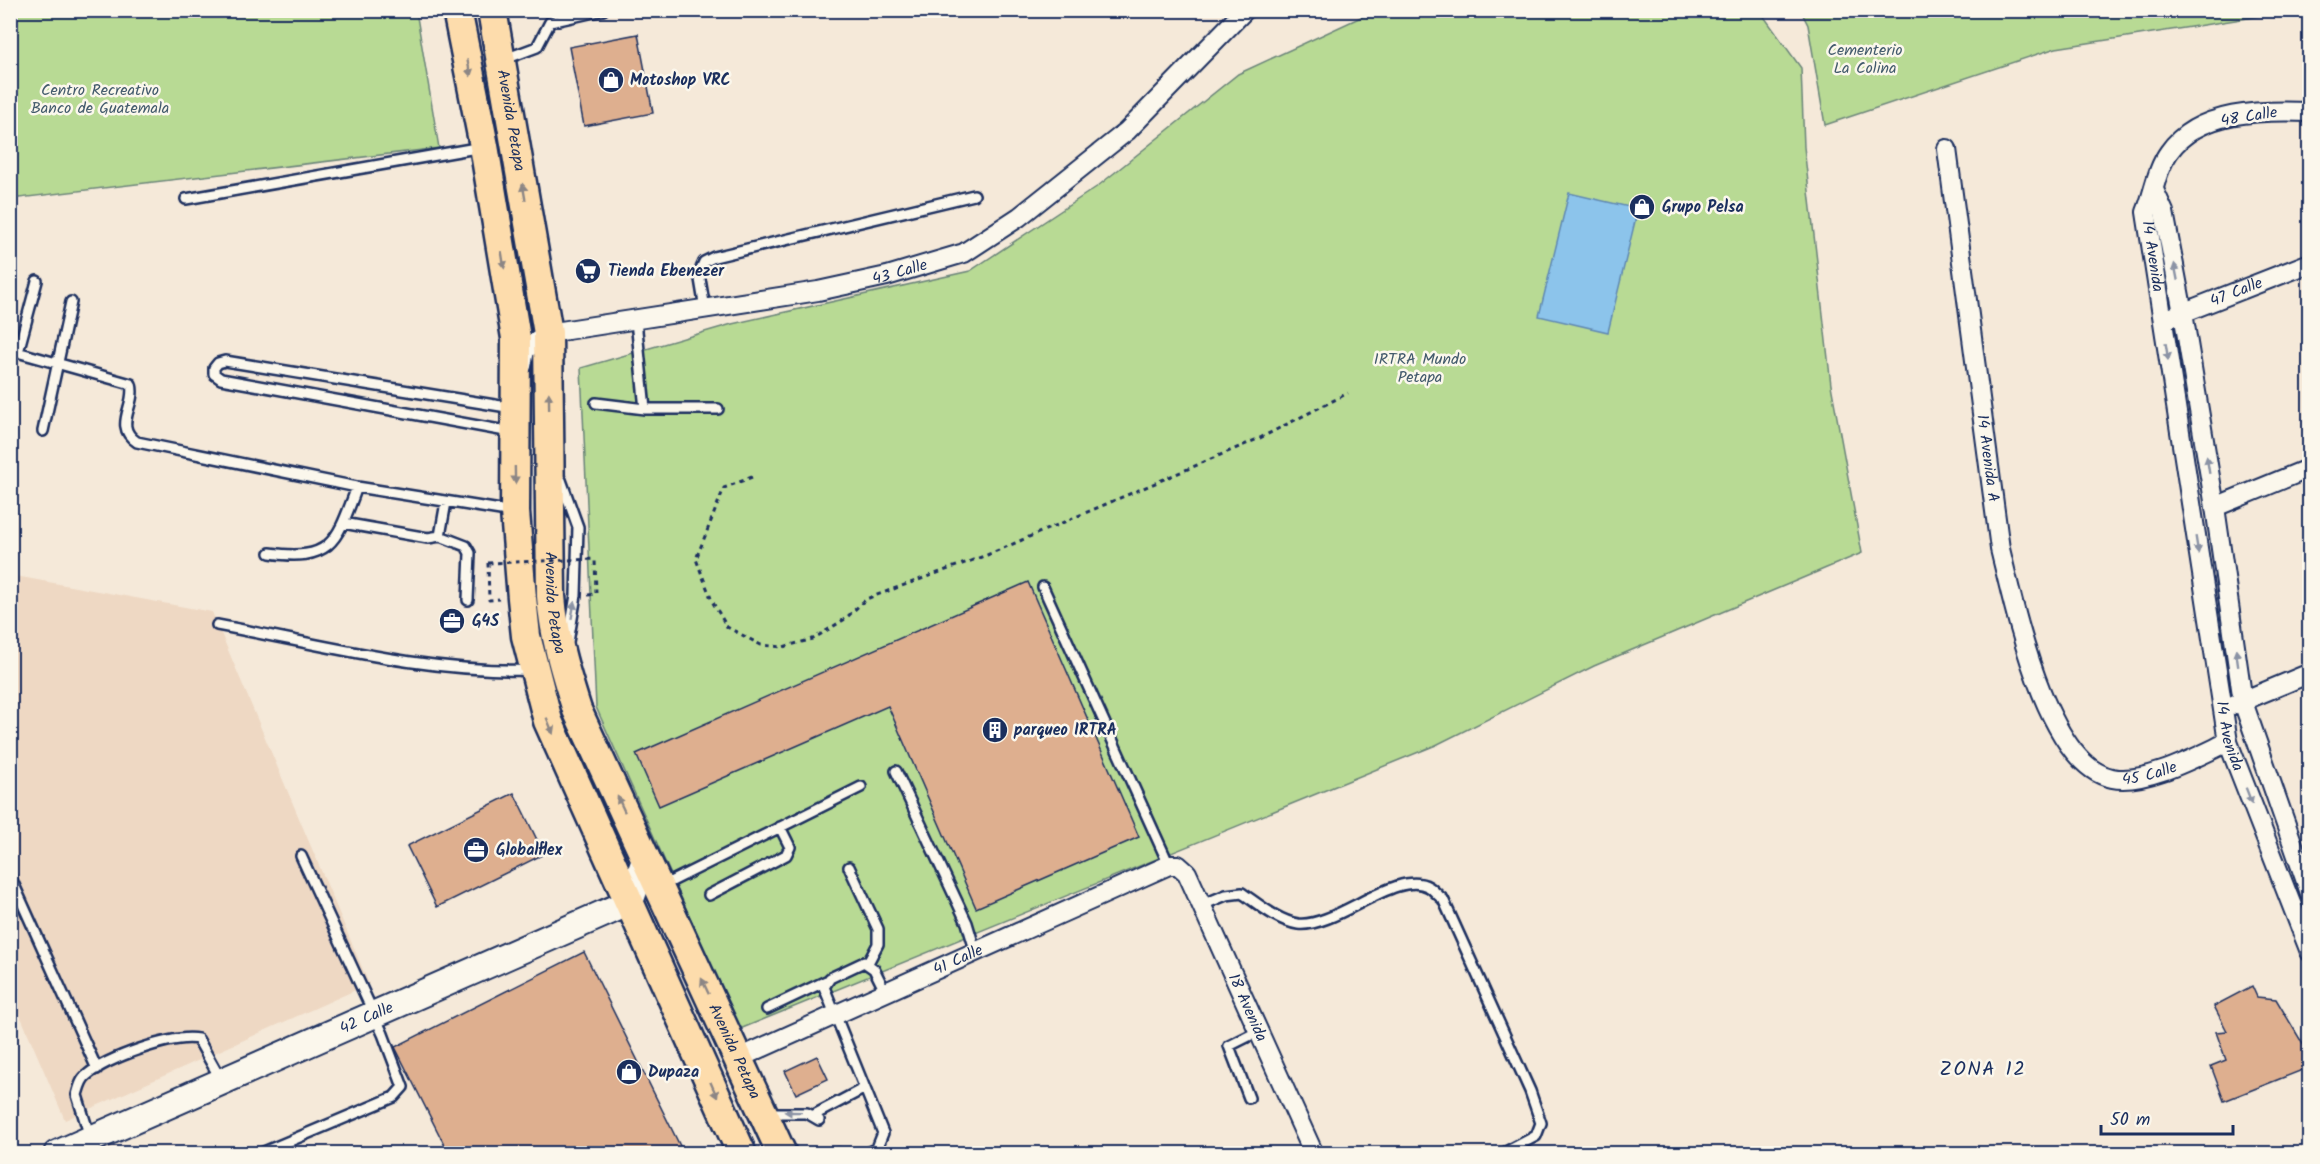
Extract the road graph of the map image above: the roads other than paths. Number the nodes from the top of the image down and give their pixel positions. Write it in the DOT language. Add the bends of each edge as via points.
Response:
graph roads {
  1 [pos="457,10"];
  2 [pos="492,10"];
  3 [pos="603,10"];
  4 [pos="1245,10"];
  5 [pos="500,60"];
  6 [pos="2310,111"];
  7 [pos="484,146"];
  8 [pos="1947,149"];
  9 [pos="2155,192"];
  10 [pos="974,195"];
  11 [pos="186,199"];
  12 [pos="2310,262"];
  13 [pos="37,281"];
  14 [pos="71,302"];
  15 [pos="705,309"];
  16 [pos="2183,313"];
  17 [pos="636,321"];
  18 [pos="2162,321"];
  19 [pos="548,333"];
  20 [pos="14,351"];
  21 [pos="57,363"];
  22 [pos="596,403"];
  23 [pos="645,409"];
  24 [pos="718,409"];
  25 [pos="514,414"];
  26 [pos="43,430"];
  27 [pos="2310,468"];
  28 [pos="357,487"];
  29 [pos="446,502"];
  30 [pos="2216,507"];
  31 [pos="515,512"];
  32 [pos="343,523"];
  33 [pos="440,536"];
  34 [pos="270,553"];
  35 [pos="1043,586"];
  36 [pos="468,600"];
  37 [pos="217,625"];
  38 [pos="533,670"];
  39 [pos="2310,674"];
  40 [pos="2243,702"];
  41 [pos="2223,708"];
  42 [pos="2228,742"];
  43 [pos="2074,754"];
  44 [pos="896,771"];
  45 [pos="861,787"];
  46 [pos="780,827"];
  47 [pos="301,856"];
  48 [pos="646,857"];
  49 [pos="1174,865"];
  50 [pos="849,867"];
  51 [pos="10,876"];
  52 [pos="2308,886"];
  53 [pos="660,888"];
  54 [pos="709,895"];
  55 [pos="630,902"];
  56 [pos="1202,905"];
  57 [pos="976,952"];
  58 [pos="2310,952"];
  59 [pos="868,963"];
  60 [pos="826,981"];
  61 [pos="886,993"];
  62 [pos="767,1009"];
  63 [pos="374,1016"];
  64 [pos="836,1016"];
  65 [pos="1259,1031"];
  66 [pos="739,1058"];
  67 [pos="98,1069"];
  68 [pos="222,1082"];
  69 [pos="865,1088"];
  70 [pos="1249,1098"];
  71 [pos="764,1113"];
  72 [pos="91,1139"];
  73 [pos="258,1153"];
  74 [pos="57,1154"];
  75 [pos="742,1154"];
  76 [pos="782,1154"];
  77 [pos="865,1154"];
  78 [pos="1314,1154"];
  79 [pos="1502,1154"];
  1 -- 7 [label="main road, Avenida Petapa, one-way"];
  2 -- 5 [label="main road, Avenida Petapa"];
  3 -- 5 [label="lane" via="550,22 537,46"];
  4 -- 15 [label="street, 43 Calle" via="1127,131 1019,217 964,253 818,291"];
  19 -- 5 [label="main road, Avenida Petapa, one-way"];
  6 -- 9 [label="street, 48 Calle" via="2268,111 2228,117 2200,127 2178,141 2168,153 2159,170"];
  7 -- 11 [label="lane"];
  7 -- 25 [label="main road, Avenida Petapa, one-way" via="516,338"];
  8 -- 43 [label="street, 14 Avenida A" via="2000,549 2031,663 2053,721"];
  16 -- 9 [label="street, 14 Avenida, one-way" via="2164,212"];
  9 -- 18 [label="street, 14 Avenida" via="2146,212"];
  10 -- 15 [label="lane" via="714,257 704,262 699,273"];
  12 -- 16 [label="street, 47 Calle"];
  13 -- 20 [label="lane"];
  14 -- 21 [label="lane"];
  15 -- 17 [label="street, 43 Calle"];
  16 -- 18 [label="street, 47 Calle"];
  30 -- 16 [label="street, 14 Avenida, one-way"];
  17 -- 19 [label="street, 43 Calle"];
  17 -- 23 [label="lane"];
  18 -- 41 [label="street, 14 Avenida, one-way"];
  19 -- 25 [label="street" via="525,350"];
  48 -- 19 [label="main road, Avenida Petapa, one-way" via="577,710 554,629"];
  20 -- 21 [label="lane"];
  21 -- 26 [label="lane"];
  21 -- 28 [label="lane" via="131,384 125,426 128,436 137,442"];
  22 -- 23 [label="lane"];
  23 -- 24 [label="lane"];
  25 -- 25 [label="lane" via="225,361 214,368 214,374 221,380"];
  25 -- 31 [label="main road, Avenida Petapa, one-way"];
  27 -- 30 [label="street"];
  28 -- 29 [label="lane"];
  28 -- 32 [label="lane"];
  29 -- 31 [label="lane"];
  29 -- 33 [label="lane"];
  40 -- 30 [label="street, 14 Avenida, one-way"];
  31 -- 38 [label="main road, Avenida Petapa" via="525,627"];
  32 -- 33 [label="lane" via="428,538"];
  32 -- 34 [label="lane" via="334,540 321,551 297,557"];
  33 -- 36 [label="lane" via="469,548"];
  35 -- 49 [label="lane"];
  37 -- 38 [label="lane" via="449,668"];
  38 -- 55 [label="main road, Avenida Petapa, one-way" via="548,722"];
  39 -- 40 [label="street"];
  40 -- 41 [label="street"];
  40 -- 52 [label="street, 14 Avenida"];
  41 -- 42 [label="street, 14 Avenida"];
  42 -- 43 [label="street, 45 Calle" via="2172,767 2127,779 2099,774"];
  42 -- 58 [label="street, 14 Avenida, one-way"];
  44 -- 57 [label="lane" via="967,923"];
  45 -- 46 [label="lane"];
  46 -- 53 [label="lane"];
  46 -- 54 [label="lane" via="790,847 786,855"];
  47 -- 63 [label="lane"];
  48 -- 53 [label="main road, Avenida Petapa"];
  48 -- 55 [label="street"];
  49 -- 56 [label="street, 18 Avenida" via="1187,873"];
  49 -- 57 [label="street, 41 Calle"];
  50 -- 59 [label="lane" via="878,929 878,944"];
  51 -- 67 [label="lane"];
  66 -- 53 [label="main road, Avenida Petapa, one-way"];
  55 -- 63 [label="street, 42 Calle"];
  55 -- 75 [label="main road, Avenida Petapa, one-way"];
  56 -- 65 [label="street, 18 Avenida"];
  56 -- 79 [label="lane" via="1242,893 1278,917 1299,924 1329,918 1395,887 1410,884 1427,886 1443,899 1541,1123 1536,1136"];
  57 -- 61 [label="street, 41 Calle"];
  59 -- 60 [label="lane" via="858,964"];
  59 -- 61 [label="lane"];
  60 -- 62 [label="lane"];
  60 -- 64 [label="lane" via="825,993"];
  61 -- 64 [label="street, 41 Calle"];
  63 -- 68 [label="street, 42 Calle"];
  63 -- 73 [label="lane" via="402,1082 402,1091"];
  64 -- 66 [label="street, 41 Calle"];
  64 -- 69 [label="lane"];
  65 -- 70 [label="lane" via="1229,1046"];
  65 -- 78 [label="street, 18 Avenida"];
  66 -- 71 [label="main road, Avenida Petapa"];
  67 -- 68 [label="lane" via="139,1050 188,1037 198,1039"];
  67 -- 72 [label="lane" via="86,1075 77,1095"];
  68 -- 72 [label="street, 42 Calle"];
  69 -- 71 [label="lane, one-way" via="817,1118 791,1112"];
  69 -- 77 [label="lane" via="883,1133 877,1148"];
  71 -- 76 [label="main road, Avenida Petapa"];
  72 -- 74 [label="street, 42 Calle"];
}
